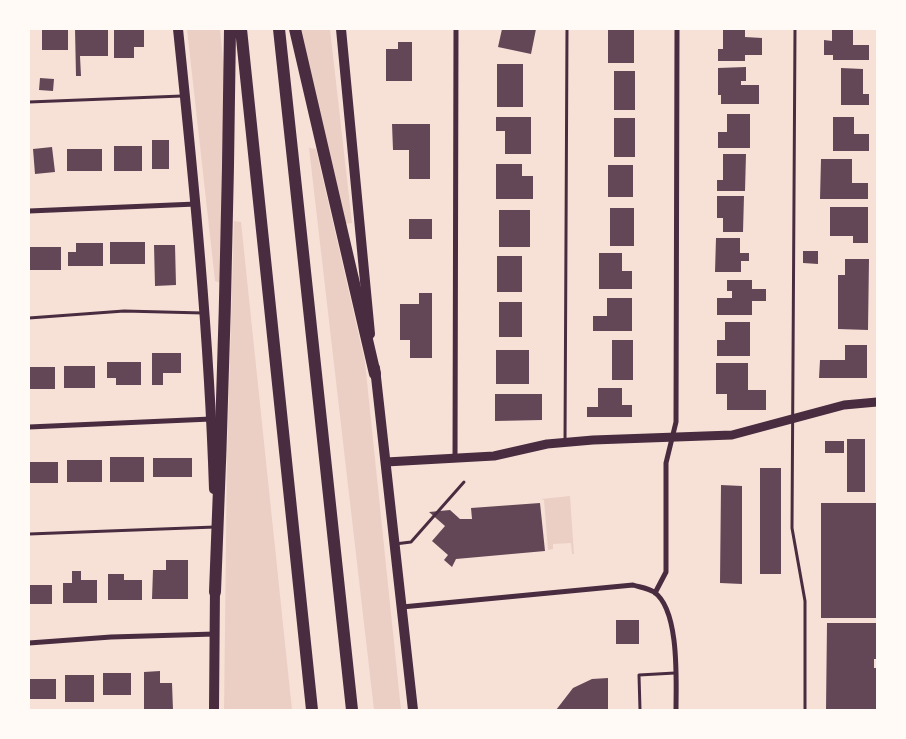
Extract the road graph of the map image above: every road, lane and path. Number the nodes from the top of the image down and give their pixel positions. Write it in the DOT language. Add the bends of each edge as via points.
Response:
graph roads {
  1 [pos="178,29"];
  2 [pos="230,29"];
  3 [pos="241,29"];
  4 [pos="279,29"];
  5 [pos="295,29"];
  6 [pos="340,29"];
  7 [pos="456,29"];
  8 [pos="567,29"];
  9 [pos="676,29"];
  10 [pos="795,29"];
  11 [pos="185,96"];
  12 [pos="29,102"];
  13 [pos="196,204"];
  14 [pos="29,211"];
  15 [pos="204,313"];
  16 [pos="29,318"];
  17 [pos="375,374"];
  18 [pos="877,402"];
  19 [pos="212,418"];
  20 [pos="792,420"];
  21 [pos="29,427"];
  22 [pos="672,438"];
  23 [pos="565,442"];
  24 [pos="455,460"];
  25 [pos="386,462"];
  26 [pos="464,482"];
  27 [pos="215,527"];
  28 [pos="29,534"];
  29 [pos="395,544"];
  30 [pos="215,592"];
  31 [pos="655,593"];
  32 [pos="402,607"];
  33 [pos="215,634"];
  34 [pos="29,643"];
  35 [pos="676,673"];
  36 [pos="214,710"];
  37 [pos="312,710"];
  38 [pos="352,710"];
  39 [pos="413,710"];
  40 [pos="640,710"];
  41 [pos="676,710"];
  42 [pos="805,710"];
  1 -- 11 [label="main road"];
  2 -- 30 [label="highway" via="222,440"];
  3 -- 37 [label="highway"];
  4 -- 38 [label="highway"];
  5 -- 17 [label="highway"];
  6 -- 17 [label="main road"];
  7 -- 24 [label="street"];
  8 -- 23 [label="lane"];
  9 -- 22 [label="street" via="676,412"];
  10 -- 20 [label="lane"];
  11 -- 12 [label="lane"];
  11 -- 13 [label="main road"];
  13 -- 14 [label="street"];
  13 -- 15 [label="main road"];
  15 -- 16 [label="lane" via="124,311"];
  15 -- 19 [label="main road"];
  17 -- 25 [label="main road"];
  18 -- 20 [label="street" via="844,405"];
  19 -- 21 [label="street"];
  19 -- 27 [label="main road"];
  20 -- 22 [label="street" via="732,435"];
  20 -- 42 [label="lane" via="792,528 805,600"];
  22 -- 23 [label="street"];
  22 -- 31 [label="street" via="666,463 666,572"];
  23 -- 24 [label="street"];
  24 -- 25 [label="street"];
  25 -- 29 [label="main road"];
  26 -- 29 [label="lane" via="411,542"];
  27 -- 28 [label="lane"];
  27 -- 30 [label="main road"];
  29 -- 32 [label="main road"];
  30 -- 33 [label="main road"];
  31 -- 32 [label="street" via="632,584"];
  31 -- 35 [label="street" via="668,612 676,643"];
  32 -- 39 [label="main road"];
  33 -- 34 [label="street"];
  33 -- 36 [label="main road"];
  35 -- 40 [label="lane" via="639,675"];
  35 -- 41 [label="street"];
}
